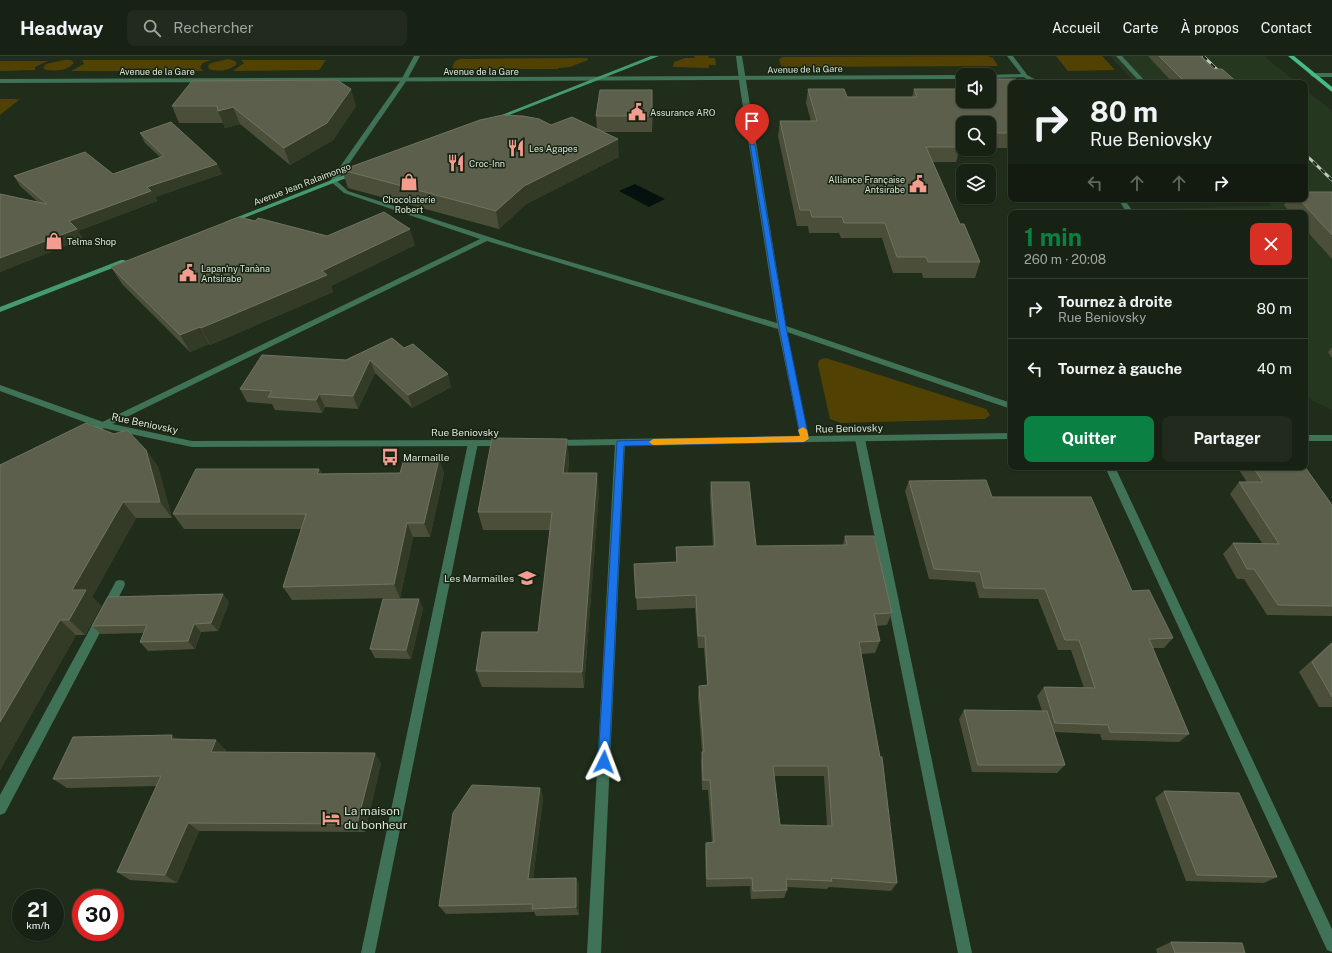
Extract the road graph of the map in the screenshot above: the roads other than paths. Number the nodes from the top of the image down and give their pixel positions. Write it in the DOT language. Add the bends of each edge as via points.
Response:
graph roads {
  1 [pos="417,56"];
  2 [pos="656,56"];
  3 [pos="740,56"];
  4 [pos="1010,56"];
  5 [pos="1119,56"];
  6 [pos="1291,56"];
  7 [pos="1313,74"];
  8 [pos="1332,75"];
  9 [pos="996,76"];
  10 [pos="1025,76"];
  11 [pos="956,77"];
  12 [pos="596,79"];
  13 [pos="741,79"];
  14 [pos="404,80"];
  15 [pos="1033,80"];
  16 [pos="1141,80"];
  17 [pos="0,81"];
  18 [pos="1332,90"];
  19 [pos="488,121"];
  20 [pos="363,170"];
  21 [pos="334,181"];
  22 [pos="222,224"];
  23 [pos="486,239"];
  24 [pos="133,258"];
  25 [pos="0,310"];
  26 [pos="782,327"];
  27 [pos="0,388"];
  28 [pos="1008,405"];
  29 [pos="101,425"];
  30 [pos="87,433"];
  31 [pos="1008,436"];
  32 [pos="860,438"];
  33 [pos="1308,438"];
  34 [pos="1332,438"];
  35 [pos="804,439"];
  36 [pos="473,443"];
  37 [pos="512,443"];
  38 [pos="542,443"];
  39 [pos="620,443"];
  40 [pos="1111,470"];
  41 [pos="120,584"];
  42 [pos="0,808"];
  43 [pos="1332,945"];
  44 [pos="368,953"];
  45 [pos="594,953"];
  46 [pos="965,953"];
  1 -- 14 [label="street"];
  2 -- 12 [label="main road"];
  3 -- 13 [label="street"];
  4 -- 10 [label="street"];
  5 -- 16 [label="street"];
  6 -- 7 [label="main road"];
  7 -- 8 [label="street"];
  7 -- 18 [label="main road"];
  9 -- 10 [label="street"];
  10 -- 15 [label="street"];
  11 -- 13 [label="street, Avenue de la Gare"];
  12 -- 13 [label="street, Avenue de la Gare"];
  12 -- 14 [label="street, Avenue de la Gare"];
  12 -- 19 [label="main road"];
  13 -- 26 [label="street"];
  14 -- 17 [label="street, Avenue de la Gare"];
  14 -- 21 [label="street"];
  20 -- 21 [label="main road, Avenue Jean Ralaimongo"];
  21 -- 22 [label="main road, Avenue Jean Ralaimongo"];
  21 -- 23 [label="street" via="346,192"];
  23 -- 26 [label="street"];
  23 -- 29 [label="street"];
  24 -- 25 [label="main road"];
  26 -- 28 [label="street"];
  26 -- 35 [label="street"];
  27 -- 29 [label="street, Rue Beniovsky"];
  29 -- 30 [label="street"];
  29 -- 36 [label="street, Rue Beniovsky" via="192,444"];
  31 -- 32 [label="street, Rue Beniovsky"];
  32 -- 35 [label="street, Rue Beniovsky"];
  32 -- 46 [label="street"];
  33 -- 34 [label="street"];
  35 -- 39 [label="street, Rue Beniovsky"];
  36 -- 37 [label="street, Rue Beniovsky"];
  36 -- 44 [label="street"];
  38 -- 39 [label="street, Rue Beniovsky"];
  39 -- 45 [label="street"];
  40 -- 43 [label="street"];
  41 -- 42 [label="street"];
}
